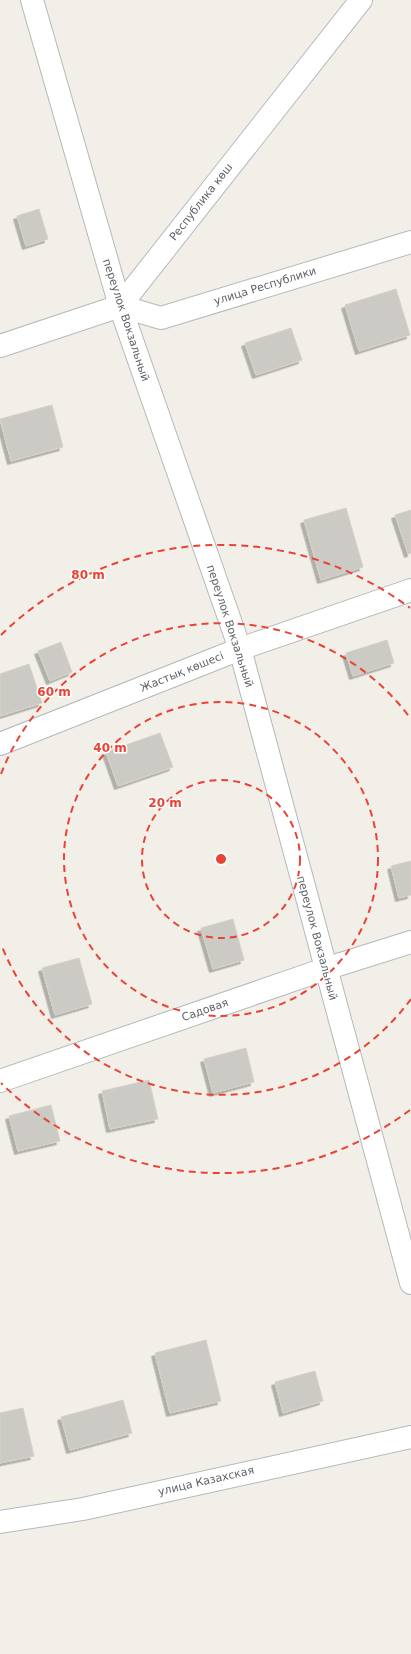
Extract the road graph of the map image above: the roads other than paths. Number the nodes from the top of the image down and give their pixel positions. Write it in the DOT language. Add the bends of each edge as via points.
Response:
graph roads {
  1 [pos="32,0"];
  2 [pos="361,0"];
  3 [pos="411,242"];
  4 [pos="120,306"];
  5 [pos="0,346"];
  6 [pos="411,590"];
  7 [pos="240,650"];
  8 [pos="0,744"];
  9 [pos="411,942"];
  10 [pos="325,969"];
  11 [pos="0,1081"];
  12 [pos="411,1283"];
  13 [pos="411,1437"];
  14 [pos="0,1522"];
  1 -- 4 [label="street, переулок Вокзальный"];
  2 -- 4 [label="street, Республика көш"];
  3 -- 4 [label="street, улица Республики" via="161,318"];
  4 -- 5 [label="street"];
  4 -- 7 [label="street, переулок Вокзальный"];
  6 -- 7 [label="street, Жастық көшесі"];
  7 -- 8 [label="street, Жастық көшесі"];
  7 -- 10 [label="street, переулок Вокзальный"];
  9 -- 10 [label="street, Садовая"];
  10 -- 11 [label="street, Садовая"];
  10 -- 12 [label="street, переулок Вокзальный"];
  13 -- 14 [label="street, улица Казахская" via="83,1509"];
}
